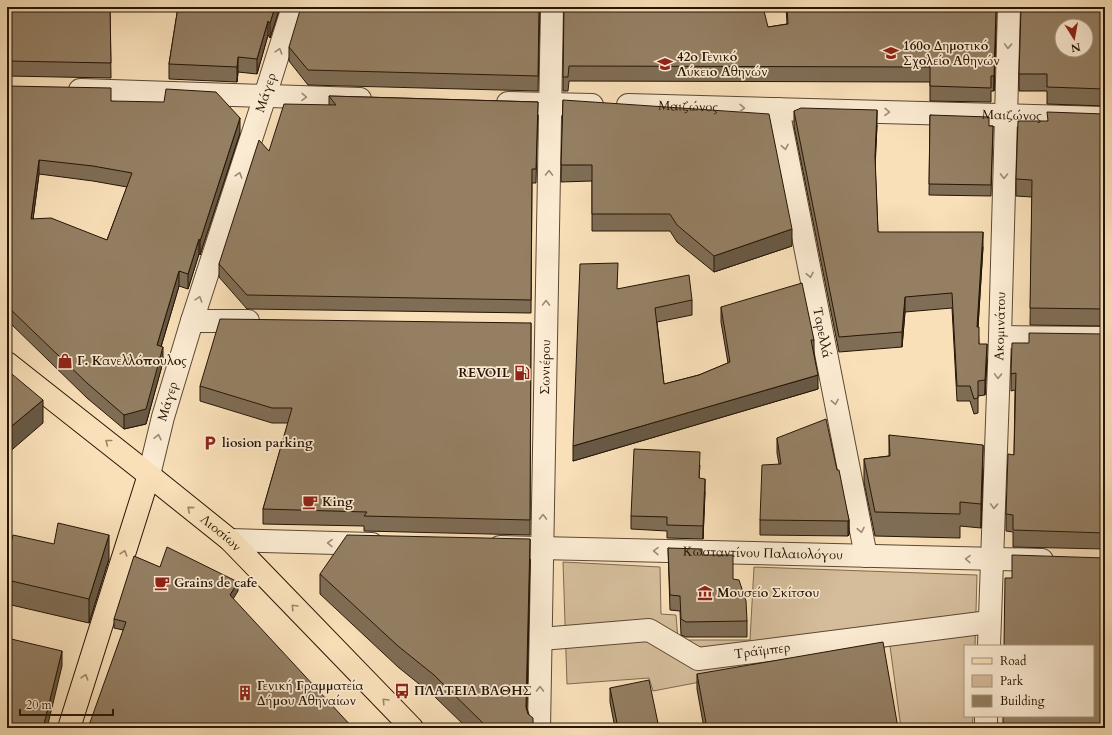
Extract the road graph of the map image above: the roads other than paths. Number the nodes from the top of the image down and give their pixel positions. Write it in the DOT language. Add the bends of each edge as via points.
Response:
graph roads {
  1 [pos="293,7"];
  2 [pos="552,7"];
  3 [pos="1009,7"];
  4 [pos="61,89"];
  5 [pos="265,96"];
  6 [pos="376,99"];
  7 [pos="487,102"];
  8 [pos="550,104"];
  9 [pos="778,109"];
  10 [pos="1005,115"];
  11 [pos="1105,118"];
  12 [pos="192,321"];
  13 [pos="270,322"];
  14 [pos="1000,337"];
  15 [pos="1105,338"];
  16 [pos="7,362"];
  17 [pos="149,475"];
  18 [pos="230,540"];
  19 [pos="394,544"];
  20 [pos="480,546"];
  21 [pos="542,548"];
  22 [pos="866,556"];
  23 [pos="992,560"];
  24 [pos="1065,561"];
  25 [pos="989,622"];
  26 [pos="541,639"];
  27 [pos="989,645"];
  28 [pos="986,717"];
  29 [pos="69,728"];
  30 [pos="412,728"];
  31 [pos="540,728"];
  32 [pos="986,728"];
  5 -- 1 [label="street, Μάγερ, one-way"];
  2 -- 8 [label="street, Σωνιέρου"];
  3 -- 10 [label="street, Ακομινάτου, one-way"];
  4 -- 5 [label="street"];
  5 -- 6 [label="street, one-way"];
  12 -- 5 [label="street, Μάγερ, one-way"];
  7 -- 8 [label="street, Μαιζώνος"];
  8 -- 9 [label="street, Μαιζώνος, one-way"];
  21 -- 8 [label="street, Σωνιέρου, one-way" via="538,326"];
  9 -- 10 [label="street, Μαιζώνος, one-way"];
  9 -- 22 [label="street, Ταρελλά, one-way"];
  10 -- 11 [label="street, Μαιζώνος"];
  10 -- 14 [label="street, Ακομινάτου, one-way"];
  12 -- 13 [label="street"];
  17 -- 12 [label="street, Μάγερ, one-way" via="163,417"];
  14 -- 15 [label="street"];
  14 -- 23 [label="street, Ακομινάτου, one-way"];
  17 -- 16 [label="main road, Λιοσίων, one-way"];
  18 -- 17 [label="main road, Λιοσίων, one-way"];
  29 -- 17 [label="main road, Μάγερ, one-way"];
  19 -- 18 [label="street, one-way"];
  30 -- 18 [label="main road, Λιοσίων, one-way"];
  20 -- 21 [label="street, Κωσταντίνου Παλαιολόγου"];
  22 -- 21 [label="street, Κωσταντίνου Παλαιολόγου, one-way"];
  21 -- 26 [label="street, Σωνιέρου"];
  23 -- 22 [label="street, Κωσταντίνου Παλαιολόγου, one-way"];
  23 -- 24 [label="street, Κωσταντίνου Παλαιολόγου"];
  23 -- 25 [label="street, Ακομινάτου"];
  25 -- 26 [label="street, Τράϊμπερ" via="698,659 649,630"];
  25 -- 27 [label="street, Ακομινάτου"];
  31 -- 26 [label="street, Σωνιέρου, one-way"];
  28 -- 32 [label="street"];
}
